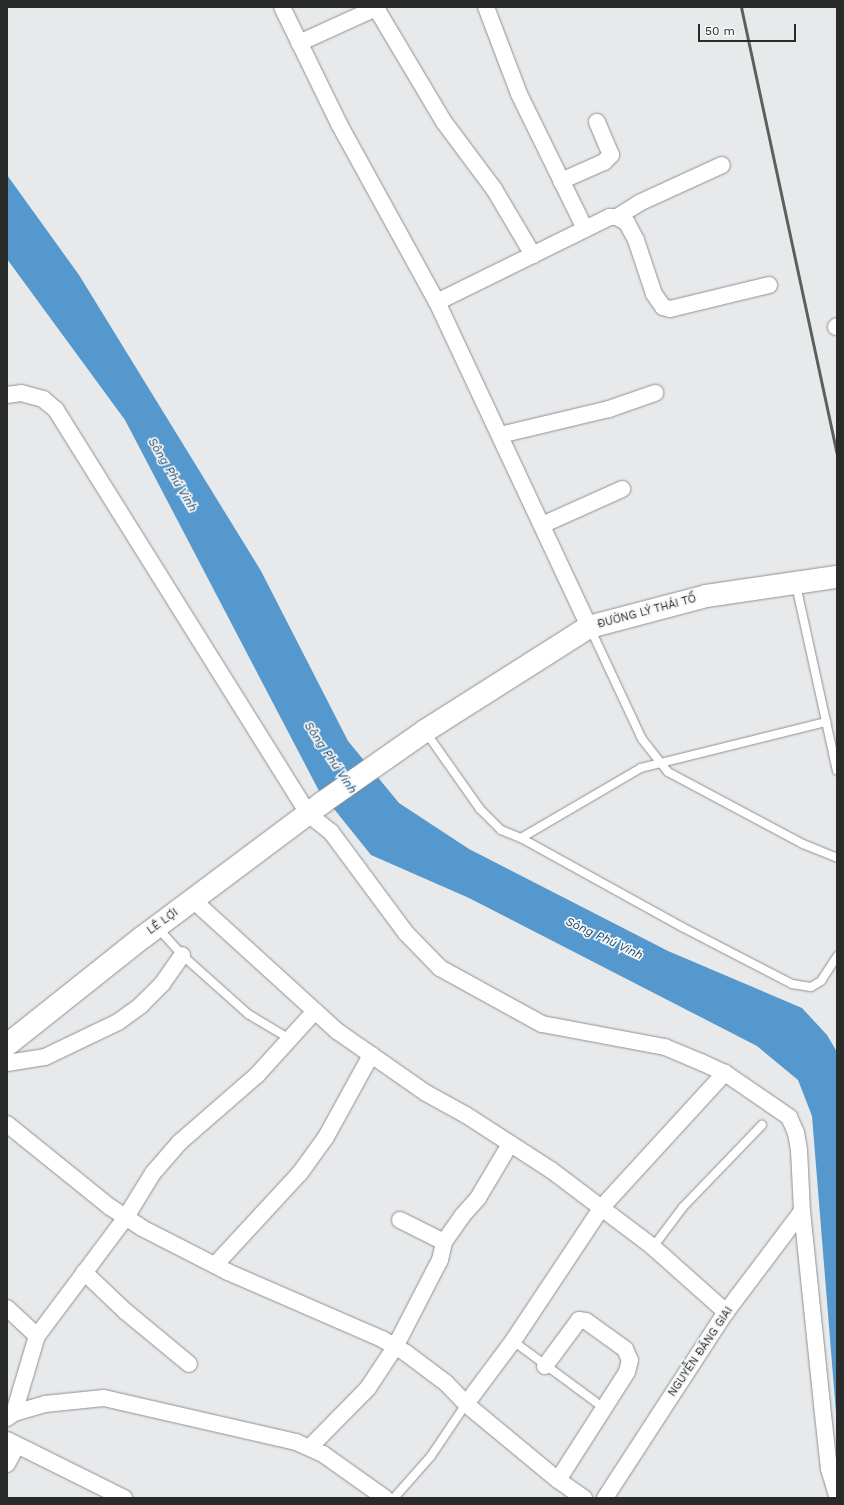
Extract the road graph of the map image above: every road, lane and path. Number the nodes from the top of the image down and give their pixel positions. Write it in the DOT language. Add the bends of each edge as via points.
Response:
graph roads {
  1 [pos="282,7"];
  2 [pos="486,7"];
  3 [pos="377,8"];
  4 [pos="299,43"];
  5 [pos="597,122"];
  6 [pos="722,165"];
  7 [pos="561,181"];
  8 [pos="617,217"];
  9 [pos="585,229"];
  10 [pos="533,255"];
  11 [pos="769,285"];
  12 [pos="437,302"];
  13 [pos="654,393"];
  14 [pos="7,395"];
  15 [pos="500,435"];
  16 [pos="622,489"];
  17 [pos="542,525"];
  18 [pos="837,577"];
  19 [pos="796,584"];
  20 [pos="589,627"];
  21 [pos="826,722"];
  22 [pos="425,731"];
  23 [pos="658,762"];
  24 [pos="837,771"];
  25 [pos="315,809"];
  26 [pos="521,838"];
  27 [pos="837,858"];
  28 [pos="193,900"];
  29 [pos="156,927"];
  30 [pos="182,955"];
  31 [pos="837,956"];
  32 [pos="315,1011"];
  33 [pos="290,1039"];
  34 [pos="7,1045"];
  35 [pos="371,1055"];
  36 [pos="7,1064"];
  37 [pos="725,1073"];
  38 [pos="7,1124"];
  39 [pos="762,1124"];
  40 [pos="510,1144"];
  41 [pos="602,1207"];
  42 [pos="802,1211"];
  43 [pos="126,1217"];
  44 [pos="400,1220"];
  45 [pos="444,1242"];
  46 [pos="653,1247"];
  47 [pos="215,1265"];
  48 [pos="84,1272"];
  49 [pos="7,1308"];
  50 [pos="726,1312"];
  51 [pos="38,1336"];
  52 [pos="512,1340"];
  53 [pos="395,1346"];
  54 [pos="189,1364"];
  55 [pos="545,1366"];
  56 [pos="466,1404"];
  57 [pos="604,1408"];
  58 [pos="10,1415"];
  59 [pos="12,1443"];
  60 [pos="310,1448"];
  61 [pos="7,1464"];
  62 [pos="558,1480"];
  63 [pos="837,1495"];
  64 [pos="380,1497"];
  65 [pos="124,1498"];
  66 [pos="394,1498"];
  67 [pos="584,1498"];
  68 [pos="605,1498"];
  1 -- 4 [label="street"];
  2 -- 7 [label="street" via="519,94"];
  3 -- 4 [label="street"];
  3 -- 10 [label="street" via="444,122 494,189"];
  4 -- 12 [label="street" via="338,124"];
  5 -- 7 [label="street" via="611,155 604,162"];
  6 -- 8 [label="street" via="639,203"];
  7 -- 9 [label="street"];
  8 -- 9 [label="street" via="605,219"];
  8 -- 11 [label="street" via="626,223 636,240 654,294 663,307 670,309"];
  9 -- 10 [label="street"];
  10 -- 12 [label="street"];
  12 -- 15 [label="street"];
  13 -- 15 [label="street" via="609,409"];
  14 -- 25 [label="street" via="21,393 43,399 56,410"];
  15 -- 17 [label="street"];
  16 -- 17 [label="street"];
  17 -- 20 [label="street"];
  18 -- 19 [label="main road, ĐƯỜNG LÝ THÁI TỔ"];
  19 -- 20 [label="main road, ĐƯỜNG LÝ THÁI TỔ" via="706,596"];
  19 -- 21 [label="lane"];
  20 -- 22 [label="main road, ĐƯỜNG LÝ THÁI TỔ"];
  20 -- 23 [label="lane" via="642,739"];
  21 -- 23 [label="lane"];
  21 -- 24 [label="lane"];
  22 -- 25 [label="main road, ĐƯỜNG LÝ THÁI TỔ"];
  22 -- 26 [label="lane" via="490,820 501,830"];
  23 -- 26 [label="lane" via="629,773"];
  23 -- 27 [label="lane" via="679,780"];
  25 -- 28 [label="main road, LÊ LỢI"];
  25 -- 37 [label="street" via="406,933 440,968 542,1024 665,1047"];
  26 -- 31 [label="lane" via="792,984 811,987 821,981"];
  28 -- 29 [label="main road, LÊ LỢI"];
  28 -- 32 [label="street"];
  29 -- 30 [label="lane"];
  29 -- 34 [label="main road, LÊ LỢI"];
  30 -- 33 [label="lane" via="248,1014"];
  30 -- 36 [label="street" via="162,984 118,1022 45,1057"];
  32 -- 33 [label="street"];
  32 -- 35 [label="street"];
  33 -- 43 [label="street" via="257,1075 180,1142 153,1173"];
  35 -- 40 [label="street" via="426,1093"];
  35 -- 47 [label="street" via="326,1137 300,1173"];
  37 -- 41 [label="street"];
  37 -- 42 [label="street" via="789,1117 796,1133 799,1150"];
  38 -- 43 [label="street"];
  39 -- 46 [label="lane" via="683,1207"];
  40 -- 41 [label="street"];
  40 -- 45 [label="street" via="478,1198"];
  41 -- 46 [label="street"];
  41 -- 52 [label="street"];
  42 -- 50 [label="street, NGUYỄN ĐĂNG GIAI"];
  42 -- 63 [label="street" via="829,1469"];
  43 -- 47 [label="street"];
  43 -- 48 [label="street"];
  44 -- 45 [label="street"];
  45 -- 53 [label="street" via="440,1260"];
  46 -- 50 [label="street"];
  47 -- 53 [label="street"];
  48 -- 51 [label="street"];
  48 -- 54 [label="street" via="125,1311"];
  49 -- 51 [label="street"];
  50 -- 68 [label="street, NGUYỄN ĐĂNG GIAI"];
  51 -- 58 [label="street"];
  52 -- 55 [label="lane"];
  52 -- 56 [label="street"];
  53 -- 56 [label="street" via="446,1383"];
  53 -- 60 [label="street" via="368,1388"];
  55 -- 57 [label="lane"];
  55 -- 57 [label="street" via="577,1322 586,1321 625,1349 630,1360 627,1372"];
  56 -- 62 [label="street"];
  56 -- 66 [label="lane" via="431,1456"];
  57 -- 62 [label="street"];
  58 -- 60 [label="street" via="45,1404 104,1398 257,1432"];
  59 -- 61 [label="street"];
  59 -- 65 [label="street"];
  60 -- 64 [label="street"];
  62 -- 67 [label="street"];
}
